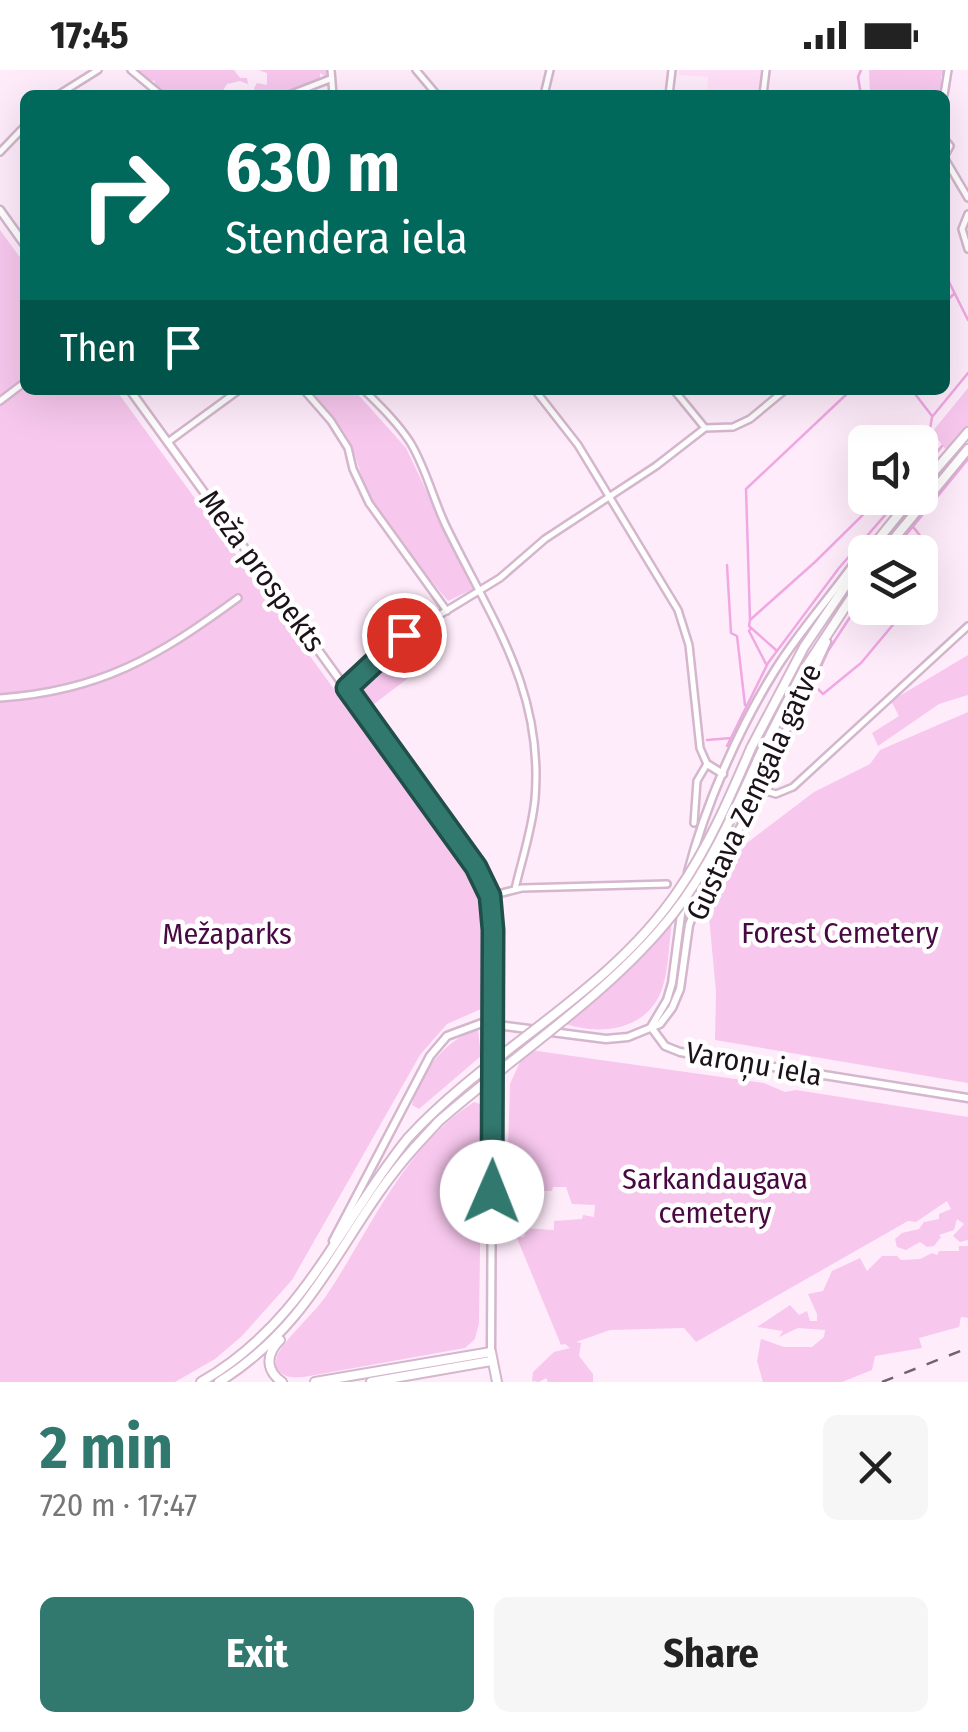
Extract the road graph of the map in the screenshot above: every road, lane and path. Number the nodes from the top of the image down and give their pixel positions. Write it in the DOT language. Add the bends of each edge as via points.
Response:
graph roads {
  1 [pos="98,70"];
  2 [pos="131,70"];
  3 [pos="331,70"];
  4 [pos="416,70"];
  5 [pos="330,79"];
  6 [pos="66,90"];
  7 [pos="155,90"];
  8 [pos="302,90"];
  9 [pos="332,90"];
  10 [pos="433,90"];
  11 [pos="20,131"];
  12 [pos="0,152"];
  13 [pos="950,166"];
  14 [pos="968,198"];
  15 [pos="0,210"];
  16 [pos="968,214"];
  17 [pos="20,238"];
  18 [pos="968,249"];
  19 [pos="134,395"];
  20 [pos="232,395"];
  21 [pos="308,395"];
  22 [pos="368,395"];
  23 [pos="539,395"];
  24 [pos="678,395"];
  25 [pos="779,395"];
  26 [pos="704,428"];
  27 [pos="968,432"];
  28 [pos="168,442"];
  29 [pos="968,449"];
  30 [pos="938,467"];
  31 [pos="611,497"];
  32 [pos="898,515"];
  33 [pos="882,535"];
  34 [pos="898,535"];
  35 [pos="848,571"];
  36 [pos="848,582"];
  37 [pos="481,590"];
  38 [pos="238,598"];
  39 [pos="848,602"];
  40 [pos="848,602"];
  41 [pos="446,611"];
  42 [pos="968,626"];
  43 [pos="347,688"];
  44 [pos="0,698"];
  45 [pos="707,764"];
  46 [pos="724,774"];
  47 [pos="759,790"];
  48 [pos="694,823"];
  49 [pos="690,861"];
  50 [pos="716,869"];
  51 [pos="667,884"];
  52 [pos="515,889"];
  53 [pos="490,896"];
  54 [pos="492,1026"];
  55 [pos="651,1026"];
  56 [pos="968,1098"];
  57 [pos="308,1286"];
  58 [pos="304,1306"];
  59 [pos="491,1356"];
  60 [pos="407,1379"];
  61 [pos="202,1382"];
  62 [pos="219,1382"];
  63 [pos="282,1382"];
  64 [pos="315,1382"];
  65 [pos="371,1382"];
  66 [pos="497,1382"];
  1 -- 6 [label="street"];
  2 -- 7 [label="street"];
  3 -- 5 [label="street"];
  4 -- 10 [label="street"];
  5 -- 8 [label="street"];
  5 -- 9 [label="street"];
  11 -- 12 [label="street"];
  13 -- 14 [label="street"];
  15 -- 17 [label="street"];
  16 -- 18 [label="street" via="962,229"];
  19 -- 28 [label="street, Meža prospekts"];
  20 -- 28 [label="street"];
  21 -- 41 [label="street" via="348,448 369,503"];
  22 -- 37 [label="street" via="410,442"];
  23 -- 31 [label="street"];
  24 -- 26 [label="street"];
  25 -- 26 [label="street" via="733,427"];
  26 -- 31 [label="street"];
  27 -- 30 [label="main road"];
  28 -- 43 [label="street, Meža prospekts"];
  29 -- 34 [label="main road"];
  31 -- 37 [label="street"];
  31 -- 45 [label="street" via="678,610"];
  32 -- 33 [label="main road, Gustava Zemgala gatve"];
  35 -- 46 [label="street, Gustava Zemgala gatve" via="773,674"];
  36 -- 57 [label="main road, Gustava Zemgala gatve, bridge" via="804,648 700,856 662,912 609,967 408,1138"];
  37 -- 41 [label="street"];
  37 -- 52 [label="street" via="515,660 534,749 533,814"];
  38 -- 44 [label="street" via="138,665 52,692"];
  39 -- 58 [label="main road, Gustava Zemgala gatve, bridge" via="802,673 680,905 602,986 415,1146"];
  40 -- 47 [label="street, Gustava Zemgala gatve"];
  41 -- 43 [label="street" via="390,645"];
  42 -- 47 [label="street" via="793,787 776,794"];
  43 -- 53 [label="street, Meža prospekts"];
  45 -- 46 [label="street"];
  45 -- 48 [label="street" via="697,780"];
  46 -- 49 [label="street, Gustava Zemgala gatve"];
  47 -- 50 [label="street, Gustava Zemgala gatve"];
  49 -- 50 [label="street" via="700,871"];
  49 -- 55 [label="street, Gustava Zemgala gatve" via="672,983"];
  50 -- 55 [label="street, Gustava Zemgala gatve" via="689,925 675,1004"];
  51 -- 52 [label="street"];
  52 -- 53 [label="street"];
  53 -- 54 [label="street, Meža prospekts"];
  54 -- 55 [label="street, Varoņu iela" via="606,1039 628,1038"];
  54 -- 57 [label="street" via="470,1026 437,1045"];
  54 -- 59 [label="street, Meža prospekts"];
  55 -- 56 [label="street, Varoņu iela" via="664,1046 680,1052"];
  57 -- 61 [label="main road, Gustava Zemgala gatve" via="240,1357"];
  58 -- 62 [label="main road, Gustava Zemgala gatve"];
  58 -- 63 [label="main road" via="270,1355 270,1370"];
  59 -- 60 [label="main road"];
  59 -- 64 [label="main road"];
  59 -- 66 [label="main road, Meža prospekts"];
  60 -- 65 [label="main road"];
}
